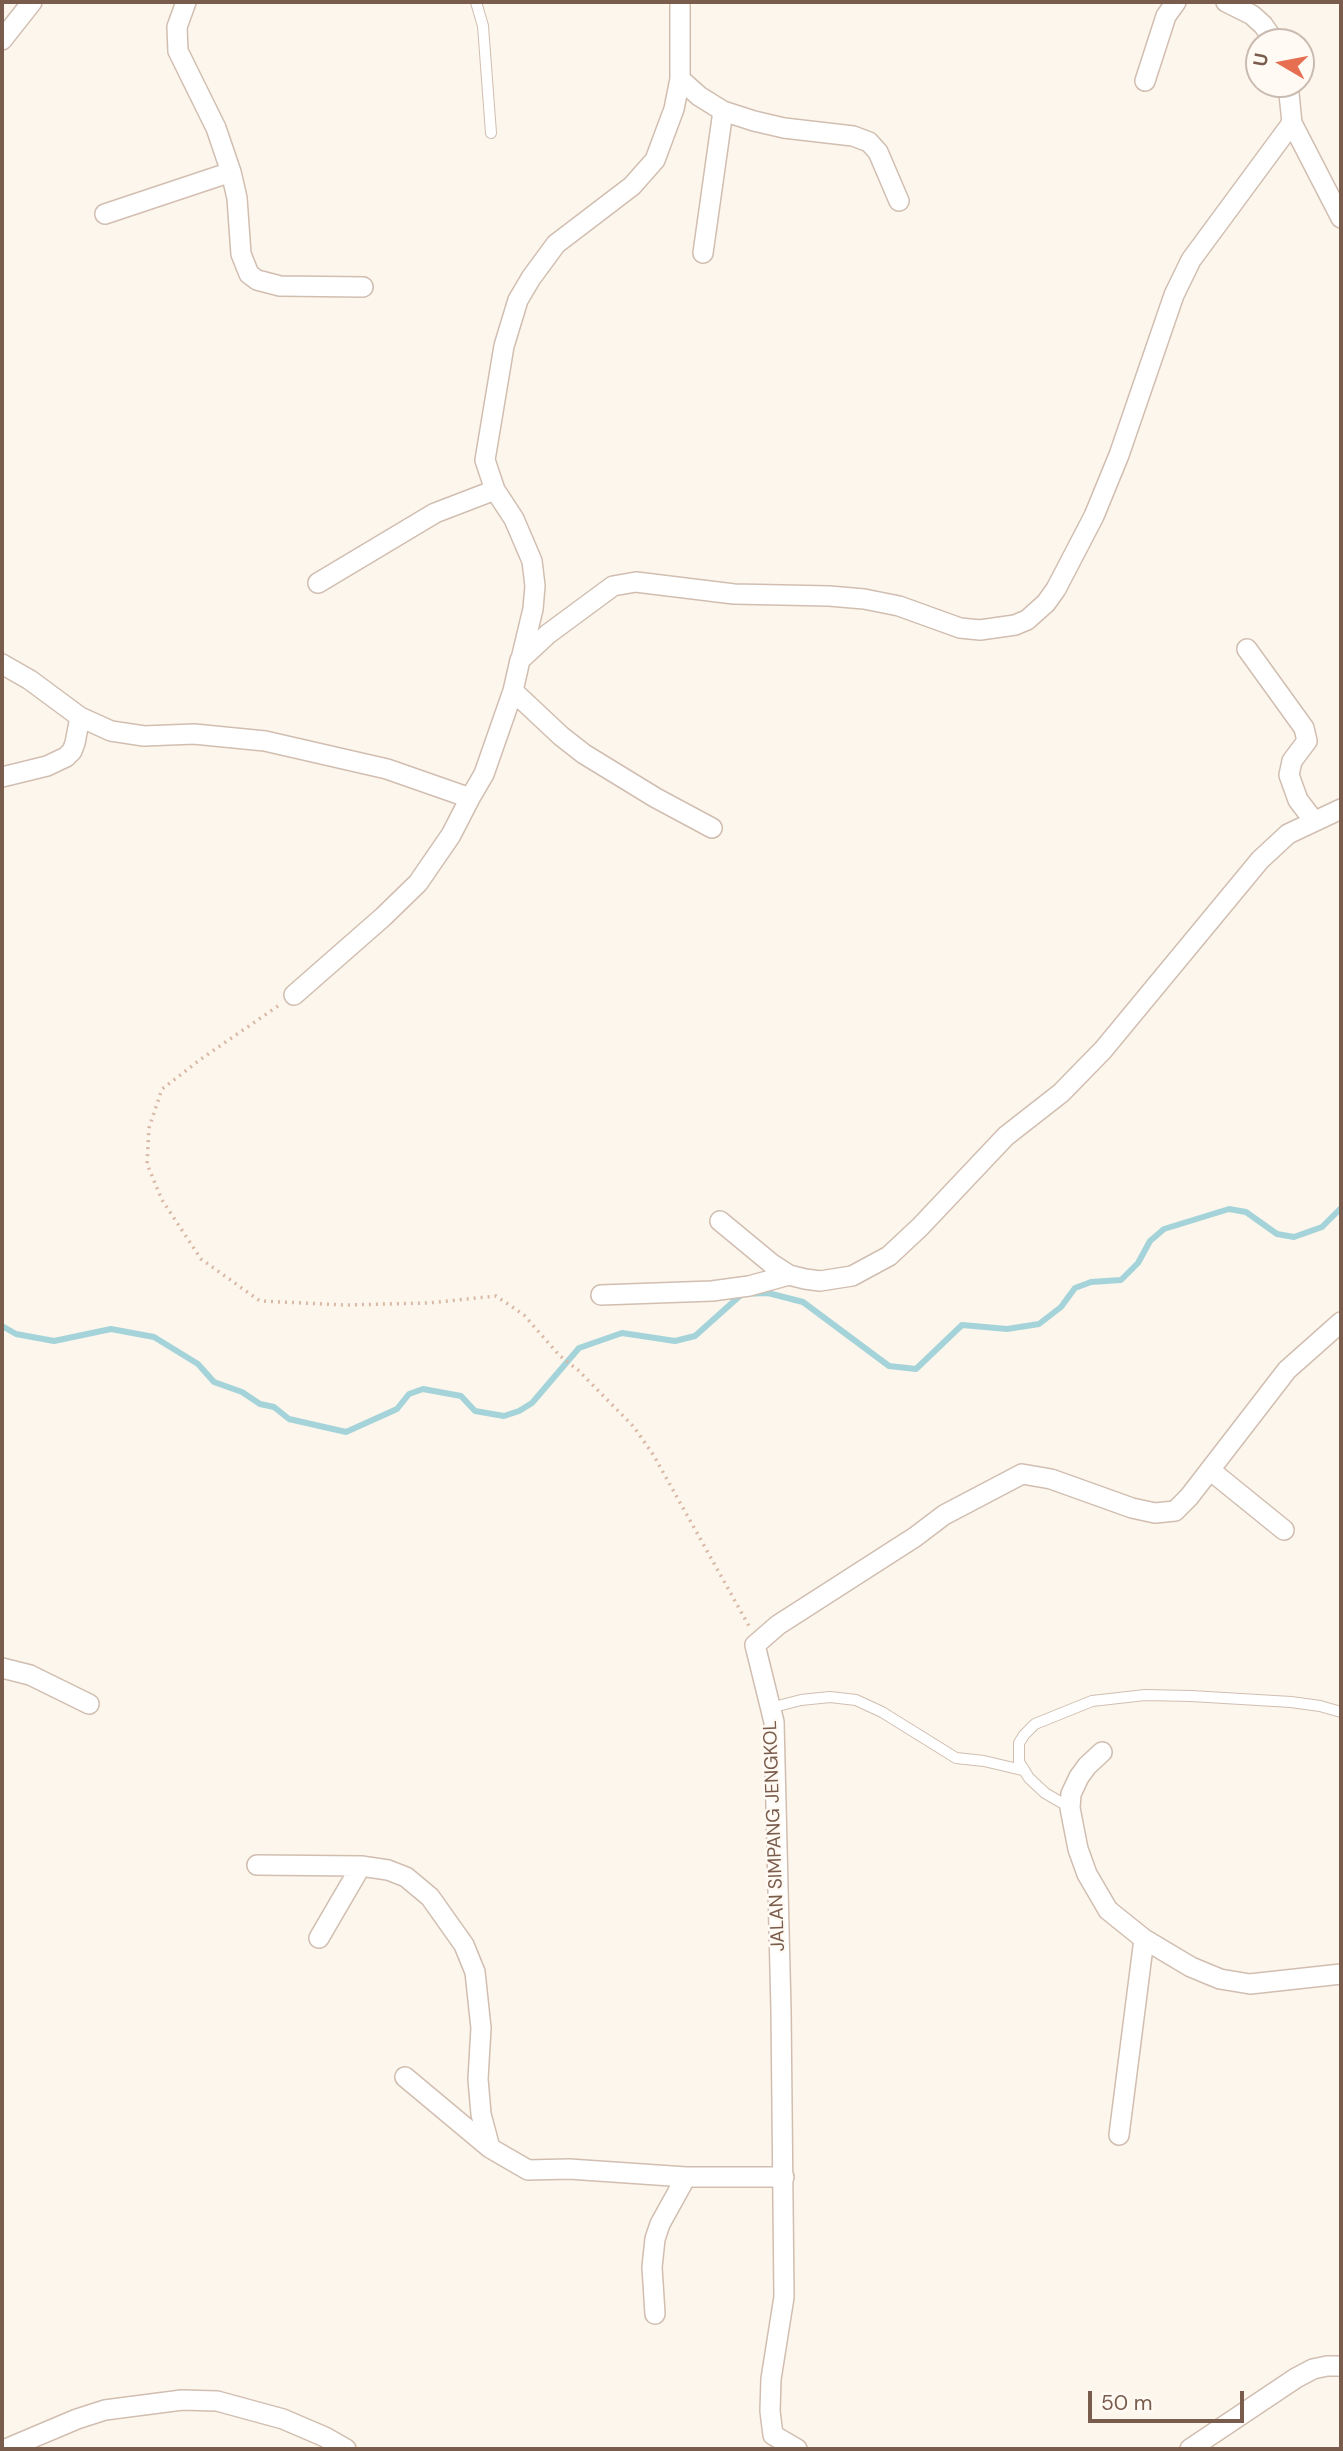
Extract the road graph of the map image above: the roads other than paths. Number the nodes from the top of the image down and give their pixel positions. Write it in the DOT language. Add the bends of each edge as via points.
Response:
graph roads {
  1 [pos="32,2"];
  2 [pos="186,2"];
  3 [pos="476,2"];
  4 [pos="680,2"];
  5 [pos="1176,2"];
  6 [pos="1226,2"];
  7 [pos="1265,28"];
  8 [pos="2,40"];
  9 [pos="680,79"];
  10 [pos="1145,81"];
  11 [pos="1289,98"];
  12 [pos="723,111"];
  13 [pos="1292,123"];
  14 [pos="491,133"];
  15 [pos="231,172"];
  16 [pos="899,201"];
  17 [pos="105,214"];
  18 [pos="1341,218"];
  19 [pos="703,253"];
  20 [pos="363,287"];
  21 [pos="495,490"];
  22 [pos="318,583"];
  23 [pos="1247,649"];
  24 [pos="520,660"];
  25 [pos="2,664"];
  26 [pos="513,691"];
  27 [pos="80,717"];
  28 [pos="2,776"];
  29 [pos="470,798"];
  30 [pos="1341,809"];
  31 [pos="1314,821"];
  32 [pos="712,828"];
  33 [pos="294,995"];
  34 [pos="720,1222"];
  35 [pos="789,1275"];
  36 [pos="601,1295"];
  37 [pos="1341,1322"];
  38 [pos="1210,1469"];
  39 [pos="1284,1530"];
  40 [pos="2,1668"];
  41 [pos="89,1704"];
  42 [pos="770,1708"];
  43 [pos="1341,1712"];
  44 [pos="1102,1752"];
  45 [pos="1022,1770"];
  46 [pos="1070,1808"];
  47 [pos="257,1865"];
  48 [pos="362,1866"];
  49 [pos="319,1938"];
  50 [pos="1144,1940"];
  51 [pos="1341,1974"];
  52 [pos="405,2077"];
  53 [pos="1119,2134"];
  54 [pos="490,2148"];
  55 [pos="686,2177"];
  56 [pos="784,2177"];
  57 [pos="655,2314"];
  58 [pos="1341,2366"];
  59 [pos="12,2448"];
  60 [pos="346,2449"];
  61 [pos="797,2449"];
  62 [pos="1190,2449"];
  1 -- 8 [label="street"];
  2 -- 15 [label="street" via="177,27 178,51 216,128"];
  3 -- 14 [label="lane" via="483,26"];
  4 -- 9 [label="street"];
  5 -- 10 [label="street" via="1166,16"];
  6 -- 7 [label="street" via="1252,15"];
  9 -- 12 [label="street"];
  9 -- 21 [label="street" via="666,137 648,171 556,244 518,300 504,346 485,450"];
  11 -- 13 [label="street"];
  12 -- 16 [label="street" via="869,142"];
  12 -- 19 [label="street"];
  13 -- 18 [label="street"];
  13 -- 24 [label="street" via="1191,260 1094,516 1056,589 1027,620 980,631 864,599 734,594 624,583 582,608"];
  15 -- 17 [label="street"];
  15 -- 20 [label="street" via="241,254 249,274 280,286"];
  21 -- 22 [label="street" via="435,513"];
  21 -- 24 [label="street" via="532,561 533,608"];
  23 -- 31 [label="street" via="1304,727 1307,741 1292,761 1289,775 1293,791"];
  24 -- 26 [label="street"];
  25 -- 27 [label="street"];
  26 -- 29 [label="street" via="484,774"];
  26 -- 32 [label="street" via="584,754"];
  27 -- 28 [label="street" via="75,743 66,757"];
  27 -- 29 [label="street" via="128,735 218,735 288,746 387,769"];
  29 -- 33 [label="street" via="418,883"];
  30 -- 31 [label="street"];
  31 -- 35 [label="street" via="1288,834 1260,860 1103,1050 1061,1093 1006,1136 905,1242 852,1276 820,1281"];
  34 -- 35 [label="street"];
  35 -- 36 [label="street" via="730,1289"];
  37 -- 38 [label="street" via="1287,1370"];
  38 -- 39 [label="street"];
  38 -- 42 [label="street, JALAN SIMPANG JENGKOL" via="1175,1511 1155,1513 1022,1474 990,1489 778,1625 755,1645"];
  40 -- 41 [label="street" via="30,1675"];
  42 -- 45 [label="lane" via="830,1697 856,1700 956,1758"];
  42 -- 56 [label="street, JALAN SIMPANG JENGKOL" via="774,1722"];
  43 -- 45 [label="lane" via="1252,1699 1145,1695 1092,1701 1028,1730 1018,1750"];
  44 -- 46 [label="street" via="1079,1777"];
  45 -- 46 [label="lane" via="1045,1793"];
  46 -- 50 [label="street" via="1078,1849 1098,1895 1108,1910"];
  47 -- 48 [label="street"];
  48 -- 49 [label="street"];
  48 -- 54 [label="street" via="388,1870 417,1885 464,1945 478,1985 478,2079"];
  50 -- 51 [label="street" via="1191,1967 1236,1983"];
  50 -- 53 [label="street"];
  52 -- 54 [label="street"];
  54 -- 55 [label="street" via="528,2170"];
  55 -- 56 [label="street"];
  55 -- 57 [label="street" via="655,2239"];
  56 -- 61 [label="street, JALAN SIMPANG JENGKOL" via="785,2297 770,2411 773,2435"];
  58 -- 62 [label="street" via="1312,2369"];
  59 -- 60 [label="street" via="105,2410 181,2400 217,2401 283,2419"];
}
